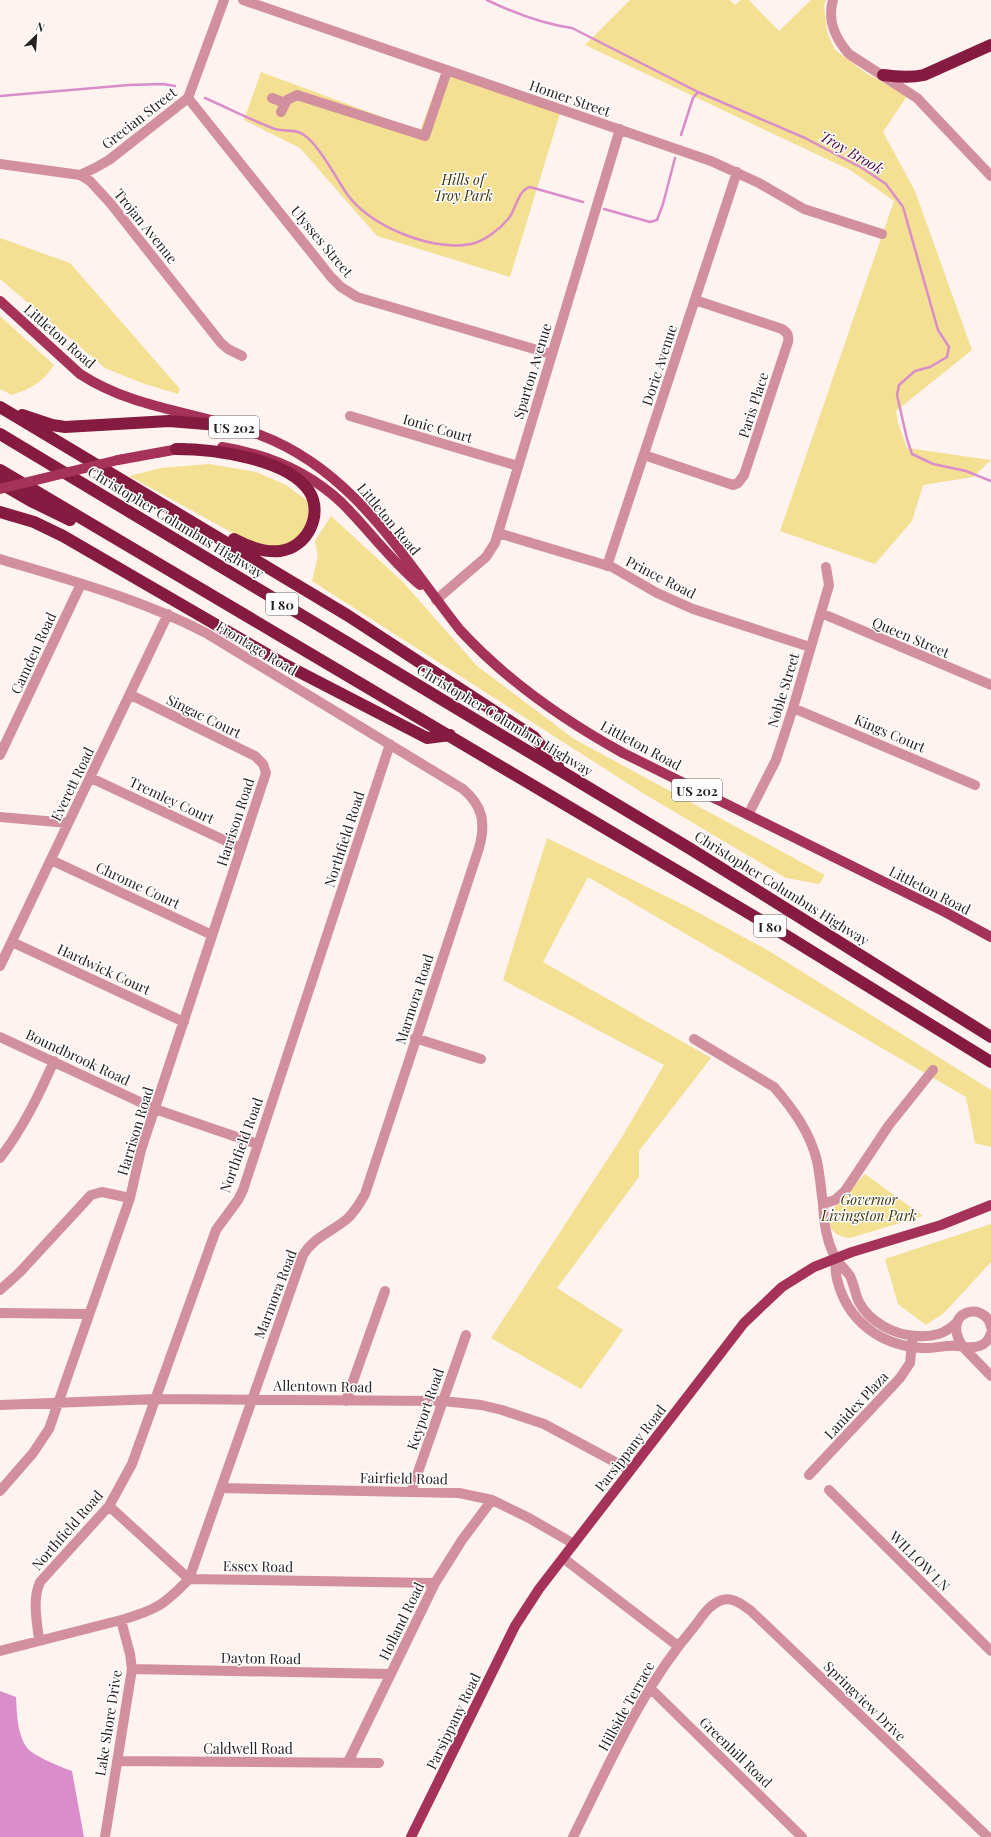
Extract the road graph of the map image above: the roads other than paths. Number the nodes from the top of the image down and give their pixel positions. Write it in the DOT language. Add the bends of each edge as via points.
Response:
graph roads {
  1 [pos="224,0"];
  2 [pos="243,0"];
  3 [pos="833,0"];
  4 [pos="991,45"];
  5 [pos="447,71"];
  6 [pos="883,75"];
  7 [pos="188,98"];
  8 [pos="272,98"];
  9 [pos="620,129"];
  10 [pos="0,164"];
  11 [pos="737,172"];
  12 [pos="80,175"];
  13 [pos="991,176"];
  14 [pos="882,234"];
  15 [pos="695,300"];
  16 [pos="0,301"];
  17 [pos="552,354"];
  18 [pos="242,356"];
  19 [pos="1,408"];
  20 [pos="350,416"];
  21 [pos="231,426"];
  22 [pos="0,434"];
  23 [pos="176,449"];
  24 [pos="644,455"];
  25 [pos="518,466"];
  26 [pos="0,470"];
  27 [pos="120,479"];
  28 [pos="0,483"];
  29 [pos="0,489"];
  30 [pos="0,512"];
  31 [pos="498,533"];
  32 [pos="138,552"];
  33 [pos="0,559"];
  34 [pos="607,566"];
  35 [pos="826,567"];
  36 [pos="81,584"];
  37 [pos="436,600"];
  38 [pos="821,613"];
  39 [pos="168,614"];
  40 [pos="810,647"];
  41 [pos="991,685"];
  42 [pos="131,695"];
  43 [pos="793,708"];
  44 [pos="450,735"];
  45 [pos="390,744"];
  46 [pos="0,755"];
  47 [pos="263,764"];
  48 [pos="564,773"];
  49 [pos="91,778"];
  50 [pos="975,785"];
  51 [pos="478,804"];
  52 [pos="748,815"];
  53 [pos="0,817"];
  54 [pos="68,823"];
  55 [pos="241,848"];
  56 [pos="51,860"];
  57 [pos="212,935"];
  58 [pos="991,937"];
  59 [pos="12,942"];
  60 [pos="0,966"];
  61 [pos="184,1022"];
  62 [pos="0,1036"];
  63 [pos="991,1037"];
  64 [pos="416,1038"];
  65 [pos="694,1039"];
  66 [pos="481,1059"];
  67 [pos="54,1061"];
  68 [pos="991,1062"];
  69 [pos="933,1070"];
  70 [pos="154,1109"];
  71 [pos="257,1144"];
  72 [pos="0,1158"];
  73 [pos="130,1198"];
  74 [pos="823,1204"];
  75 [pos="991,1205"];
  76 [pos="835,1258"];
  77 [pos="0,1290"];
  78 [pos="385,1291"];
  79 [pos="0,1313"];
  80 [pos="89,1314"];
  81 [pos="990,1322"];
  82 [pos="956,1323"];
  83 [pos="991,1333"];
  84 [pos="466,1335"];
  85 [pos="912,1336"];
  86 [pos="912,1347"];
  87 [pos="963,1347"];
  88 [pos="991,1376"];
  89 [pos="156,1399"];
  90 [pos="251,1399"];
  91 [pos="346,1401"];
  92 [pos="443,1401"];
  93 [pos="58,1402"];
  94 [pos="0,1405"];
  95 [pos="630,1470"];
  96 [pos="809,1475"];
  97 [pos="221,1488"];
  98 [pos="829,1490"];
  99 [pos="0,1491"];
  100 [pos="411,1492"];
  101 [pos="492,1500"];
  102 [pos="109,1506"];
  103 [pos="574,1544"];
  104 [pos="563,1558"];
  105 [pos="189,1579"];
  106 [pos="435,1582"];
  107 [pos="721,1601"];
  108 [pos="121,1620"];
  109 [pos="39,1640"];
  110 [pos="678,1646"];
  111 [pos="991,1650"];
  112 [pos="0,1651"];
  113 [pos="132,1670"];
  114 [pos="390,1674"];
  115 [pos="650,1688"];
  116 [pos="117,1761"];
  117 [pos="348,1762"];
  118 [pos="380,1763"];
  119 [pos="988,1833"];
  120 [pos="105,1837"];
  121 [pos="411,1837"];
  122 [pos="573,1837"];
  123 [pos="802,1837"];
  1 -- 7 [label="street, Grecian Street"];
  2 -- 5 [label="street, Homer Street"];
  3 -- 6 [label="street" via="830,12 832,28 842,46 849,54"];
  4 -- 6 [label="highway" via="924,75"];
  5 -- 8 [label="street" via="425,136 297,95 291,97 283,107"];
  5 -- 9 [label="street, Homer Street"];
  6 -- 13 [label="street" via="917,98"];
  7 -- 12 [label="street, Grecian Street" via="109,160"];
  7 -- 17 [label="street, Ulysses Street" via="341,287 357,297"];
  9 -- 11 [label="street, Homer Street"];
  9 -- 17 [label="street, Sparton Avenue"];
  10 -- 12 [label="street"];
  11 -- 14 [label="street, Homer Street" via="804,209"];
  11 -- 15 [label="street, Doric Avenue"];
  12 -- 18 [label="street, Trojan Avenue" via="90,181 111,204 222,343"];
  15 -- 24 [label="street, Doric Avenue"];
  15 -- 24 [label="street, Paris Place" via="786,332 788,342 770,398 744,475 738,483 733,485"];
  16 -- 21 [label="main road, Littleton Road / US 202" via="80,374 93,382 149,405"];
  17 -- 25 [label="street, Sparton Avenue"];
  19 -- 21 [label="highway" via="65,427 168,421"];
  19 -- 27 [label="highway"];
  20 -- 25 [label="street, Ionic Court"];
  21 -- 37 [label="main road, Littleton Road / US 202" via="284,446 335,479 367,509"];
  22 -- 48 [label="highway, Christopher Columbus Highway / I 80"];
  23 -- 27 [label="highway" via="246,457 276,467 295,477 309,491 314,504 313,520 308,532 300,542 286,550 272,551 253,547"];
  23 -- 29 [label="main road, Littleton Road / US 202, bridge" via="118,460"];
  23 -- 37 [label="main road, Littleton Road / US 202" via="193,446 236,449 265,456 303,474 340,502 405,572"];
  24 -- 34 [label="street, Doric Avenue"];
  25 -- 31 [label="street, Sparton Avenue"];
  26 -- 32 [label="highway, I 80"];
  27 -- 48 [label="highway" via="347,615 508,719 534,737"];
  28 -- 32 [label="highway" via="31,501"];
  30 -- 44 [label="highway" via="34,522 63,536 282,663 427,738"];
  31 -- 34 [label="street, Prince Road"];
  31 -- 37 [label="street, Sparton Avenue" via="486,557"];
  32 -- 44 [label="highway, I 80"];
  33 -- 36 [label="street, Frontage Road"];
  34 -- 40 [label="street, Prince Road" via="693,609"];
  35 -- 38 [label="street, Noble Street" via="829,585"];
  36 -- 39 [label="street, Frontage Road"];
  36 -- 46 [label="street, Camden Road"];
  37 -- 52 [label="main road, Littleton Road / US 202" via="460,630 494,664 573,724 623,753"];
  38 -- 40 [label="street, Noble Street"];
  38 -- 41 [label="street, Queen Street"];
  39 -- 42 [label="street, Everett Road"];
  39 -- 45 [label="street, Frontage Road" via="206,633"];
  40 -- 43 [label="street, Noble Street"];
  42 -- 47 [label="street, Singac Court" via="254,756"];
  42 -- 49 [label="street, Everett Road"];
  43 -- 50 [label="street, Kings Court"];
  43 -- 52 [label="street, Noble Street" via="776,760"];
  44 -- 68 [label="highway, I 80" via="804,946"];
  45 -- 51 [label="street, Frontage Road" via="463,789"];
  45 -- 71 [label="street, Northfield Road"];
  47 -- 55 [label="street, Harrison Road" via="266,773"];
  48 -- 63 [label="highway, Christopher Columbus Highway / I 80" via="737,877"];
  49 -- 54 [label="street, Everett Road"];
  49 -- 55 [label="street, Tremley Court"];
  51 -- 64 [label="street, Marmora Road" via="483,834"];
  52 -- 58 [label="main road, Littleton Road / US 202"];
  53 -- 54 [label="street"];
  54 -- 56 [label="street, Everett Road"];
  55 -- 57 [label="street, Harrison Road"];
  56 -- 57 [label="street, Chrome Court"];
  56 -- 59 [label="street, Everett Road"];
  57 -- 61 [label="street, Harrison Road"];
  59 -- 60 [label="street, Everett Road"];
  59 -- 61 [label="street, Hardwick Court"];
  61 -- 70 [label="street, Harrison Road"];
  62 -- 67 [label="street, Boundbrook Road"];
  64 -- 66 [label="street"];
  64 -- 90 [label="street, Marmora Road" via="365,1194 348,1218 318,1237 303,1255"];
  65 -- 74 [label="street" via="774,1088 784,1098 811,1142 817,1161"];
  67 -- 70 [label="street, Boundbrook Road"];
  67 -- 72 [label="street" via="36,1101"];
  69 -- 74 [label="street" via="889,1125 845,1191 835,1200"];
  70 -- 71 [label="street, Boundbrook Road"];
  70 -- 73 [label="street, Harrison Road"];
  71 -- 89 [label="street, Northfield Road" via="243,1190 216,1230"];
  73 -- 77 [label="street" via="102,1192 92,1195"];
  73 -- 80 [label="street, Harrison Road"];
  74 -- 76 [label="street" via="826,1237"];
  75 -- 76 [label="main road, Parsippany Road" via="941,1225"];
  76 -- 85 [label="street" via="850,1277 859,1303 870,1317 890,1330"];
  76 -- 86 [label="street" via="837,1279 848,1306 856,1317 875,1334"];
  76 -- 95 [label="main road, Parsippany Road" via="802,1273 782,1287 744,1323"];
  78 -- 91 [label="street"];
  79 -- 80 [label="street"];
  80 -- 93 [label="street, Harrison Road"];
  81 -- 82 [label="street" via="980,1313 971,1312 962,1316"];
  82 -- 85 [label="street" via="938,1335"];
  82 -- 87 [label="street" via="956,1333"];
  83 -- 87 [label="street" via="982,1345 973,1348"];
  84 -- 92 [label="street, Keyport Road"];
  85 -- 86 [label="street, Lanidex Plaza"];
  86 -- 87 [label="street"];
  86 -- 96 [label="street, Lanidex Plaza" via="910,1362 900,1378"];
  87 -- 88 [label="street"];
  89 -- 90 [label="street, Allentown Road"];
  89 -- 93 [label="street, Allentown Road"];
  89 -- 102 [label="street, Northfield Road" via="132,1464"];
  90 -- 91 [label="street, Allentown Road"];
  90 -- 97 [label="street, Marmora Road"];
  91 -- 92 [label="street, Allentown Road"];
  92 -- 95 [label="street, Allentown Road" via="481,1405 544,1424"];
  92 -- 100 [label="street, Keyport Road"];
  93 -- 94 [label="street, Allentown Road"];
  93 -- 99 [label="street, Harrison Road" via="43,1439"];
  95 -- 103 [label="main road, Parsippany Road"];
  97 -- 100 [label="street, Fairfield Road"];
  97 -- 105 [label="street, Marmora Road"];
  98 -- 111 [label="street, WILLOW LN"];
  100 -- 101 [label="street, Fairfield Road" via="459,1493"];
  101 -- 103 [label="street, Fairfield Road"];
  101 -- 106 [label="street, Holland Road"];
  102 -- 105 [label="street"];
  102 -- 109 [label="street, Northfield Road" via="40,1582 36,1594"];
  103 -- 104 [label="main road, Parsippany Road"];
  104 -- 110 [label="street"];
  104 -- 121 [label="main road, Parsippany Road" via="515,1626"];
  105 -- 106 [label="street, Essex Road"];
  105 -- 108 [label="street, Marmora Road" via="159,1606 146,1613"];
  106 -- 114 [label="street, Holland Road"];
  107 -- 110 [label="street, Hillside Terrace" via="709,1608"];
  107 -- 119 [label="street, Springview Drive" via="736,1601 750,1610"];
  108 -- 109 [label="street"];
  108 -- 113 [label="street, Lake Shore Drive"];
  109 -- 112 [label="street"];
  110 -- 115 [label="street, Hillside Terrace"];
  113 -- 114 [label="street, Dayton Road"];
  113 -- 116 [label="street, Lake Shore Drive"];
  114 -- 117 [label="street, Holland Road"];
  115 -- 122 [label="street, Hillside Terrace"];
  115 -- 123 [label="street, Greenhill Road"];
  116 -- 117 [label="street, Caldwell Road"];
  116 -- 120 [label="street, Lake Shore Drive"];
  117 -- 118 [label="street, Caldwell Road"];
}
